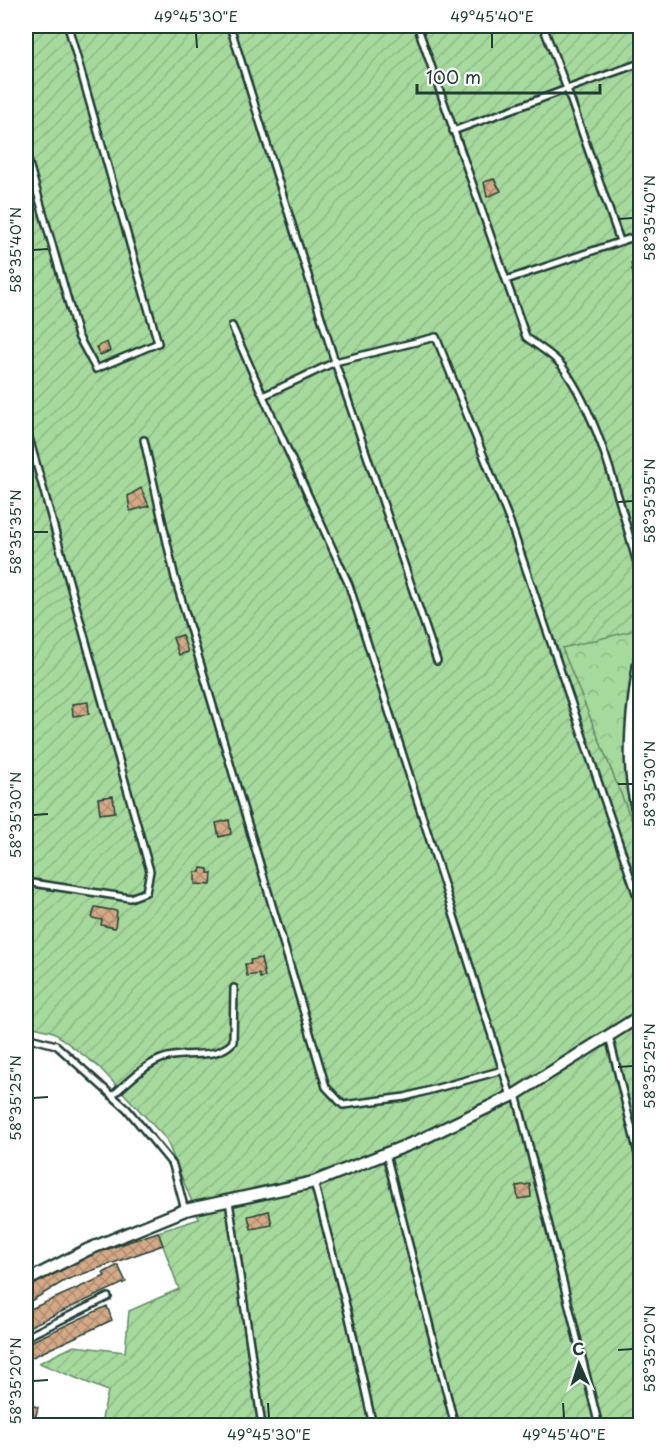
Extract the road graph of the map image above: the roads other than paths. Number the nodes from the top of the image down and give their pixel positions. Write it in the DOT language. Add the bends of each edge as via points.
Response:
graph roads {
  1 [pos="68,26"];
  2 [pos="230,26"];
  3 [pos="543,26"];
  4 [pos="419,31"];
  5 [pos="640,63"];
  6 [pos="567,89"];
  7 [pos="453,131"];
  8 [pos="26,153"];
  9 [pos="640,235"];
  10 [pos="620,241"];
  11 [pos="506,280"];
  12 [pos="232,326"];
  13 [pos="335,362"];
  14 [pos="262,396"];
  15 [pos="26,427"];
  16 [pos="144,440"];
  17 [pos="640,573"];
  18 [pos="640,658"];
  19 [pos="436,660"];
  20 [pos="640,819"];
  21 [pos="26,882"];
  22 [pos="640,905"];
  23 [pos="234,988"];
  24 [pos="640,1016"];
  25 [pos="609,1036"];
  26 [pos="26,1037"];
  27 [pos="503,1070"];
  28 [pos="514,1095"];
  29 [pos="112,1096"];
  30 [pos="386,1154"];
  31 [pos="640,1162"];
  32 [pos="314,1182"];
  33 [pos="229,1201"];
  34 [pos="185,1210"];
  35 [pos="26,1281"];
  36 [pos="108,1297"];
  37 [pos="26,1337"];
  38 [pos="262,1425"];
  39 [pos="373,1425"];
  40 [pos="455,1425"];
  41 [pos="599,1425"];
  1 -- 8 [label="lane" via="158,343 96,369 78,336"];
  2 -- 13 [label="lane"];
  3 -- 6 [label="lane"];
  4 -- 7 [label="lane"];
  5 -- 6 [label="lane"];
  6 -- 7 [label="lane"];
  6 -- 10 [label="lane"];
  7 -- 11 [label="lane"];
  9 -- 10 [label="lane"];
  10 -- 11 [label="lane"];
  11 -- 17 [label="lane" via="526,337 561,365 583,405 602,448"];
  12 -- 14 [label="lane"];
  13 -- 14 [label="lane"];
  13 -- 19 [label="lane"];
  13 -- 22 [label="lane" via="436,337 510,522"];
  14 -- 27 [label="lane" via="349,585"];
  15 -- 21 [label="lane" via="150,871 146,892 130,898"];
  16 -- 27 [label="lane" via="175,578 326,1087 343,1106 405,1097"];
  18 -- 20 [label="street" via="631,739"];
  23 -- 29 [label="lane" via="233,1042 224,1051 163,1058 149,1064"];
  24 -- 25 [label="street"];
  25 -- 28 [label="street"];
  25 -- 31 [label="lane"];
  26 -- 29 [label="lane" via="56,1045"];
  27 -- 28 [label="lane"];
  28 -- 30 [label="street"];
  28 -- 41 [label="lane"];
  29 -- 34 [label="lane" via="173,1165"];
  30 -- 32 [label="street"];
  30 -- 40 [label="lane"];
  32 -- 33 [label="street"];
  32 -- 39 [label="lane"];
  33 -- 34 [label="street"];
  33 -- 38 [label="lane"];
  34 -- 35 [label="street" via="78,1254"];
  36 -- 37 [label="lane"];
}
